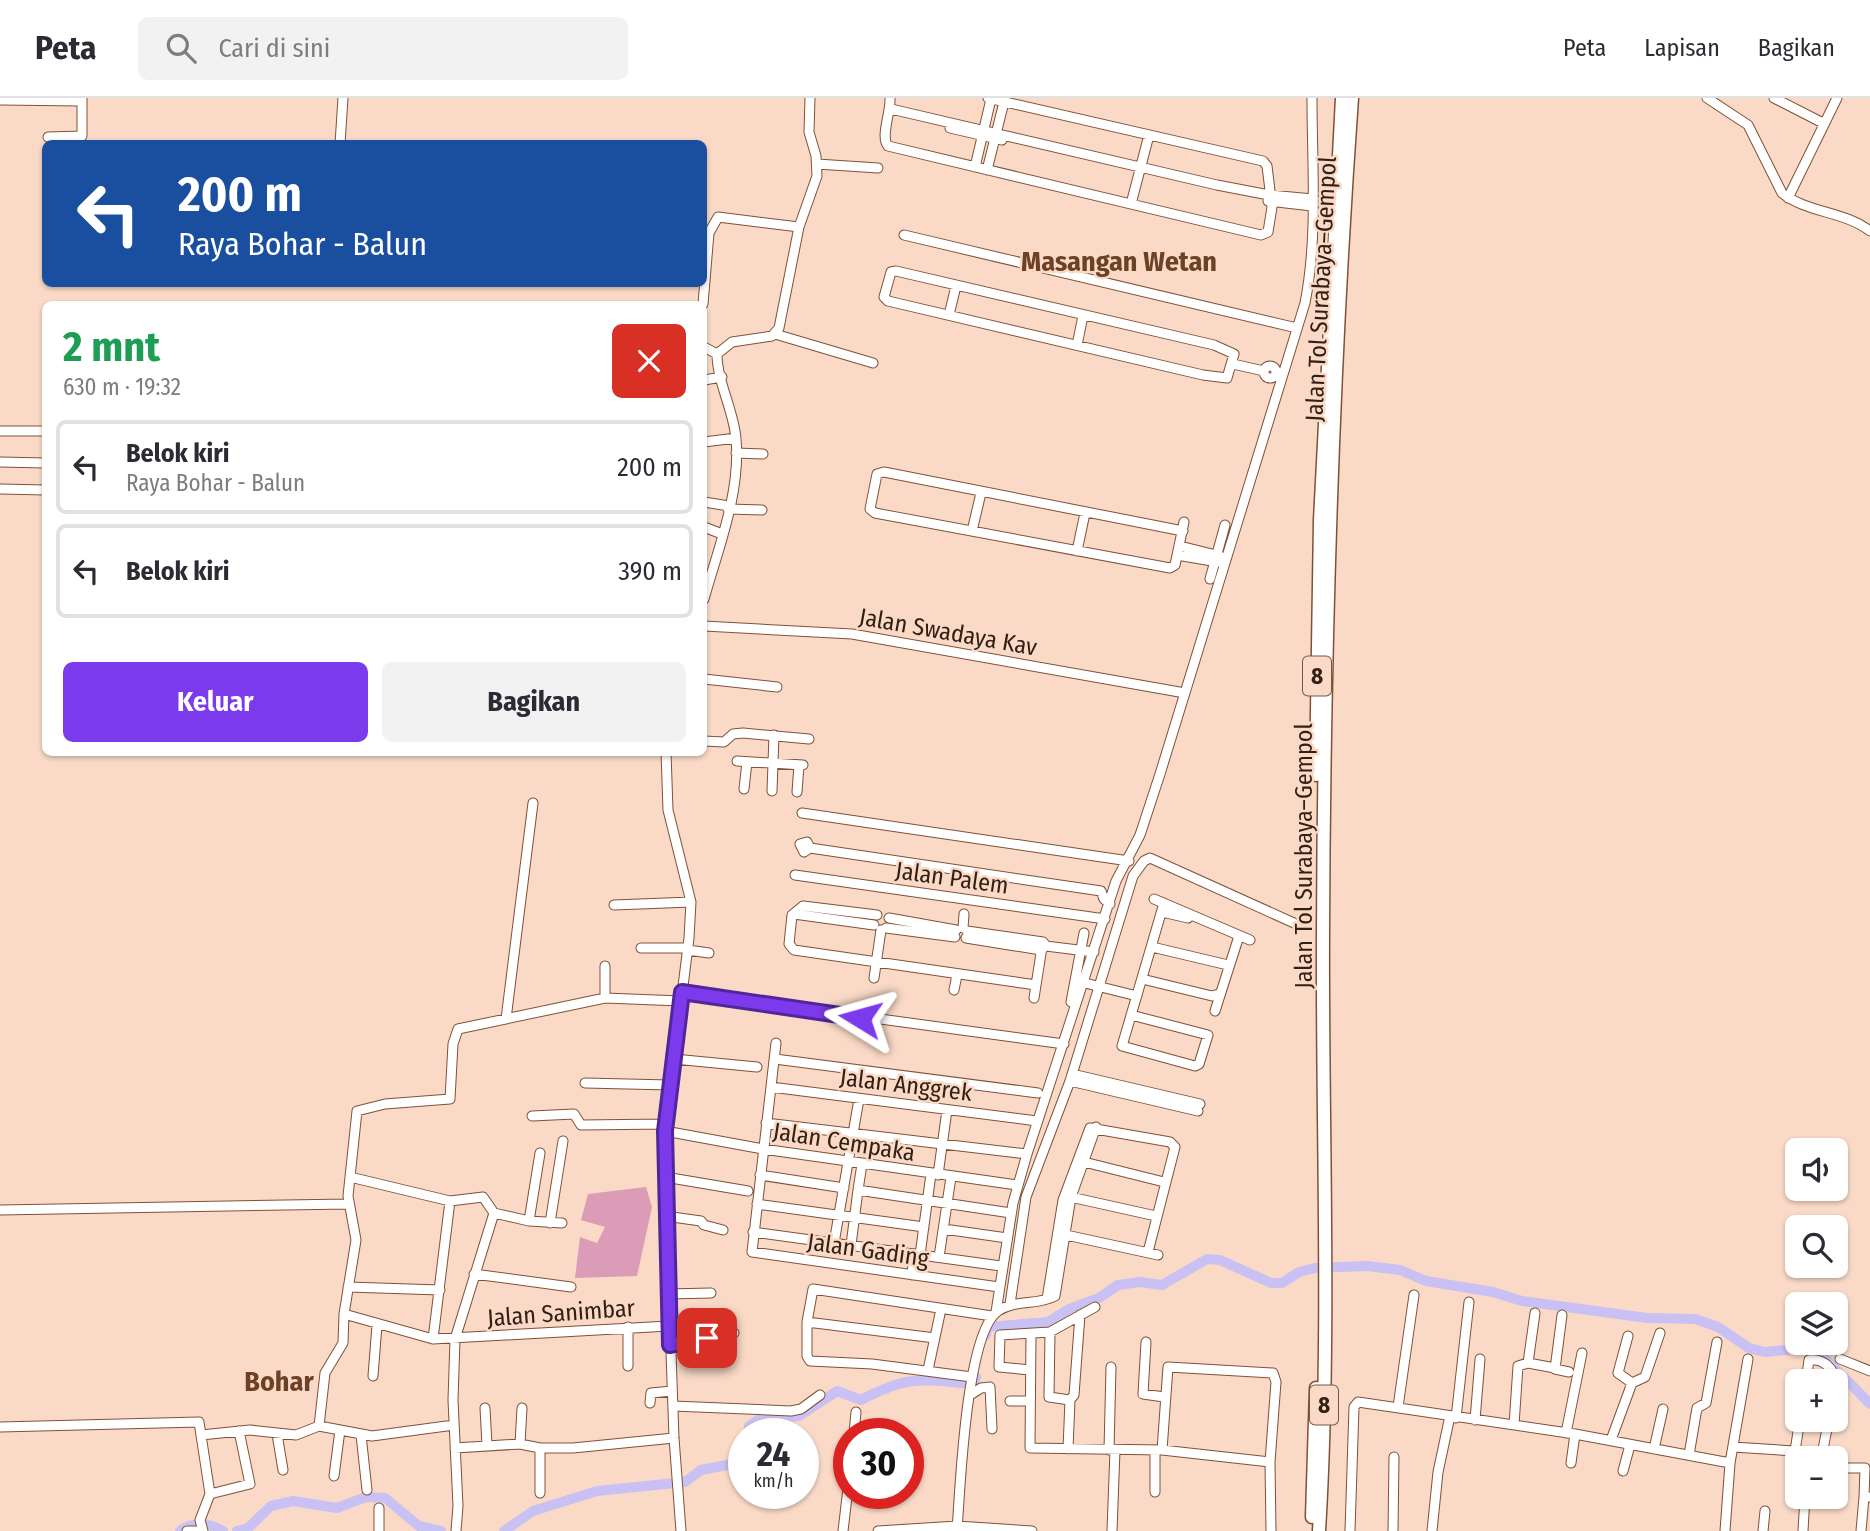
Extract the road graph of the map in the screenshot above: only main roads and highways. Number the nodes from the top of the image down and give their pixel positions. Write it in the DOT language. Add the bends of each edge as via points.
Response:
graph roads {
  1 [pos="1342,98"];
  2 [pos="1352,98"];
  3 [pos="1321,1255"];
  4 [pos="1321,1278"];
  5 [pos="1311,1531"];
  6 [pos="1319,1531"];
  1 -- 3 [label="highway, Jalan Tol Surabaya–Gempol / 8" via="1320,520 1316,742"];
  2 -- 3 [label="highway, Jalan Tol Surabaya–Gempol / 8" via="1326,698"];
  3 -- 4 [label="highway, Jalan Tol Surabaya–Gempol / 8"];
  4 -- 5 [label="highway, Jalan Tol Surabaya–Gempol / 8"];
  4 -- 6 [label="highway, Jalan Tol Surabaya–Gempol / 8"];
}
